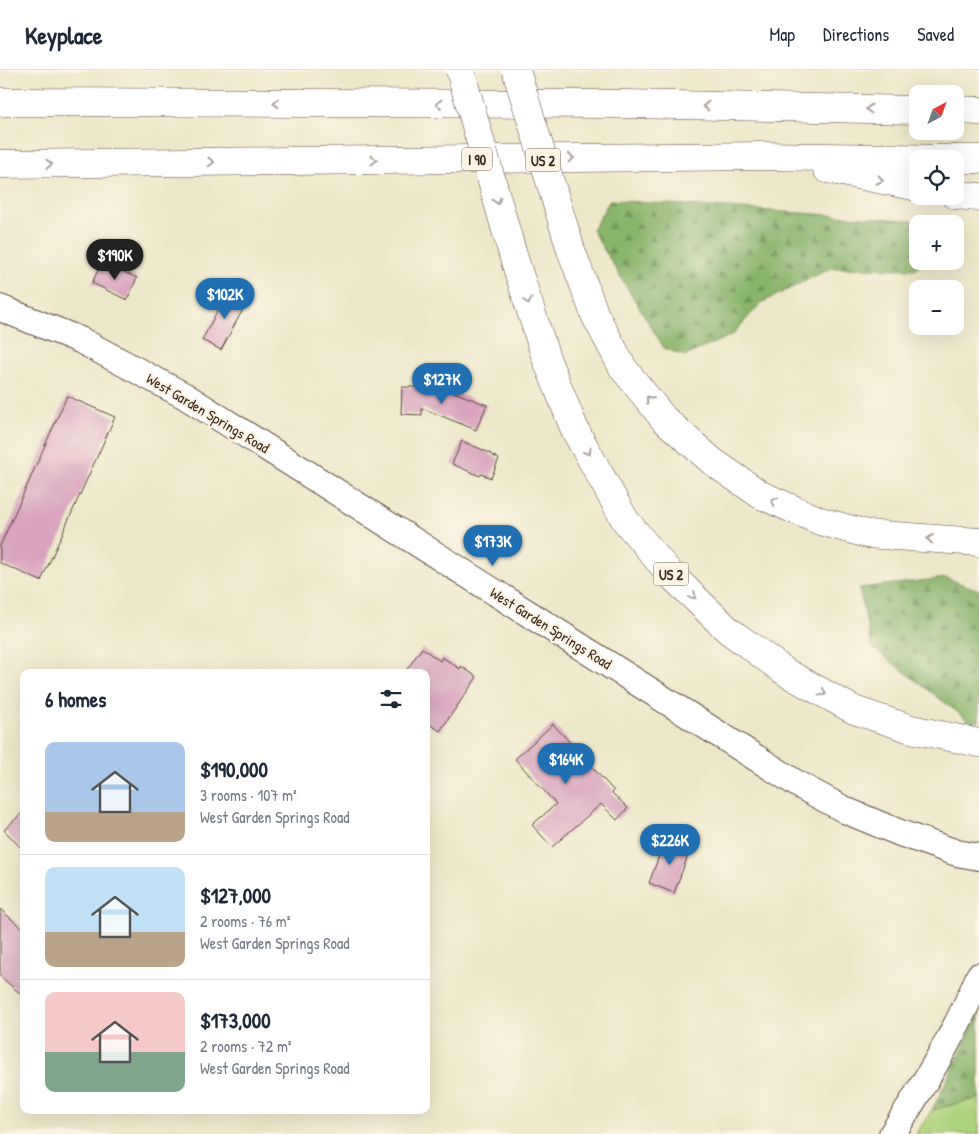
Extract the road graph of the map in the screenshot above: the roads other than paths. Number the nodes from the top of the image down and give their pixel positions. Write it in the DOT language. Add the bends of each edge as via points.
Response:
graph roads {
  1 [pos="460,70"];
  2 [pos="516,70"];
  3 [pos="0,102"];
  4 [pos="909,110"];
  5 [pos="964,110"];
  6 [pos="979,111"];
  7 [pos="764,156"];
  8 [pos="909,158"];
  9 [pos="964,159"];
  10 [pos="979,160"];
  11 [pos="0,164"];
  12 [pos="909,186"];
  13 [pos="964,196"];
  14 [pos="979,197"];
  15 [pos="0,308"];
  16 [pos="979,542"];
  17 [pos="979,743"];
  18 [pos="979,857"];
  19 [pos="979,976"];
  20 [pos="892,1134"];
  1 -- 17 [label="highway, US 2, one-way, bridge" via="546,358 575,430 626,520 672,575 728,630 787,673 854,710 912,729"];
  16 -- 2 [label="highway, US 2, one-way, bridge" via="866,534 820,521 761,495 713,462 664,419 623,368 595,316 571,250"];
  4 -- 3 [label="highway, one-way" via="627,104"];
  5 -- 6 [label="highway"];
  7 -- 8 [label="highway, I 90"];
  11 -- 7 [label="highway, I 90, one-way"];
  7 -- 12 [label="highway, one-way"];
  9 -- 10 [label="highway, I 90"];
  13 -- 14 [label="highway"];
  15 -- 18 [label="street, West Garden Springs Road" via="80,340 185,396 799,785 847,811 900,833"];
  19 -- 20 [label="street" via="950,1039"];
}
